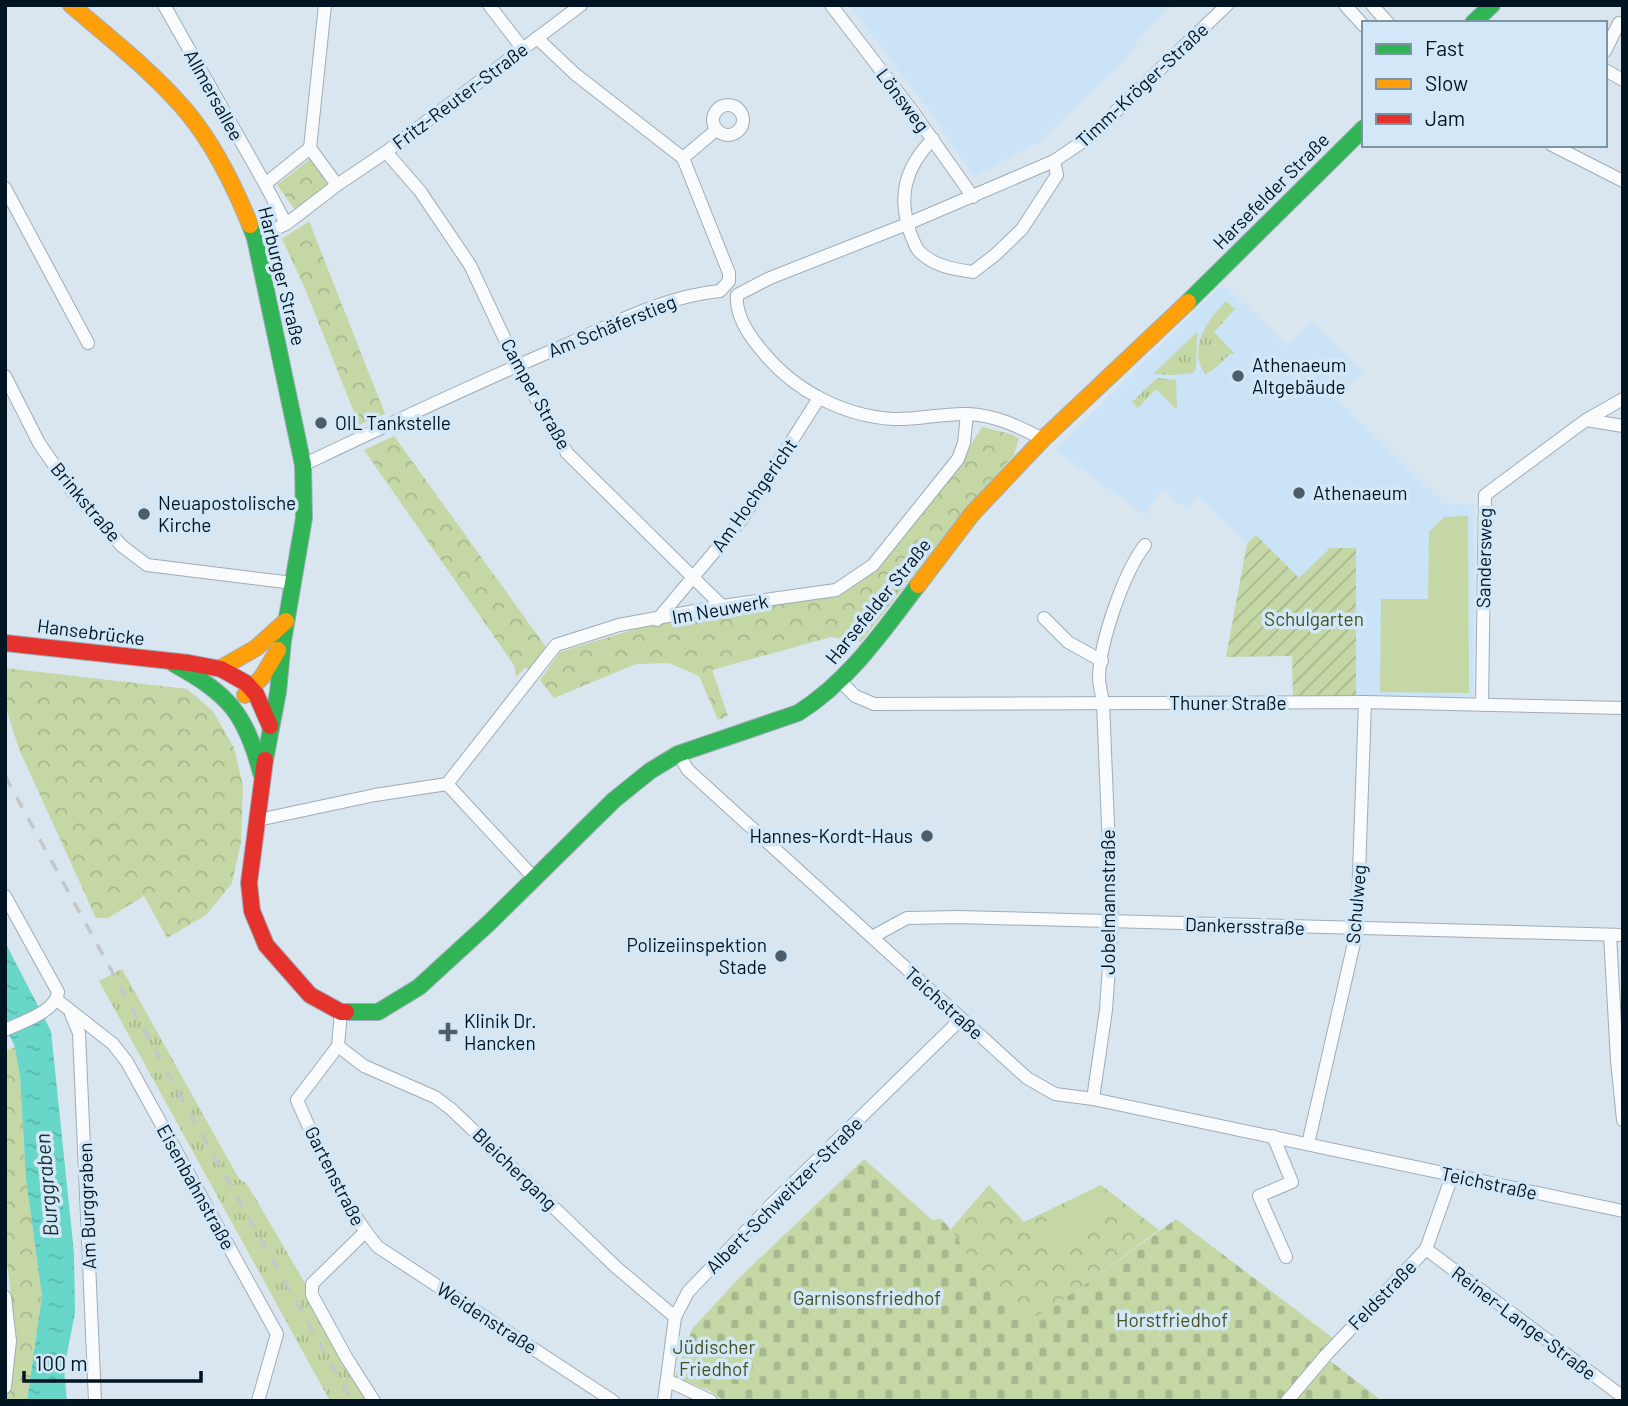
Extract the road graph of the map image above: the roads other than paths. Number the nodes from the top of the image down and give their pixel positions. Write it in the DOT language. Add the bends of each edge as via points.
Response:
graph roads {
  1 [pos="71,5"];
  2 [pos="164,5"];
  3 [pos="325,5"];
  4 [pos="489,5"];
  5 [pos="581,5"];
  6 [pos="831,5"];
  7 [pos="1227,5"];
  8 [pos="1345,5"];
  9 [pos="1372,5"];
  10 [pos="1492,5"];
  11 [pos="1386,21"];
  12 [pos="1475,21"];
  13 [pos="1362,24"];
  14 [pos="1623,25"];
  15 [pos="537,38"];
  16 [pos="1607,47"];
  17 [pos="523,49"];
  18 [pos="1607,71"];
  19 [pos="1623,80"];
  20 [pos="716,130"];
  21 [pos="1362,130"];
  22 [pos="933,139"];
  23 [pos="1558,147"];
  24 [pos="310,149"];
  25 [pos="386,152"];
  26 [pos="683,158"];
  27 [pos="1054,161"];
  28 [pos="1623,181"];
  29 [pos="265,184"];
  30 [pos="337,185"];
  31 [pos="5,188"];
  32 [pos="973,197"];
  33 [pos="286,224"];
  34 [pos="907,225"];
  35 [pos="255,238"];
  36 [pos="88,343"];
  37 [pos="517,365"];
  38 [pos="5,376"];
  39 [pos="819,398"];
  40 [pos="1623,399"];
  41 [pos="967,414"];
  42 [pos="1586,420"];
  43 [pos="1623,426"];
  44 [pos="1043,439"];
  45 [pos="303,465"];
  46 [pos="1145,545"];
  47 [pos="694,576"];
  48 [pos="293,583"];
  49 [pos="723,606"];
  50 [pos="1044,618"];
  51 [pos="657,620"];
  52 [pos="286,621"];
  53 [pos="283,641"];
  54 [pos="5,643"];
  55 [pos="1102,661"];
  56 [pos="172,663"];
  57 [pos="221,668"];
  58 [pos="840,681"];
  59 [pos="278,692"];
  60 [pos="256,694"];
  61 [pos="1365,702"];
  62 [pos="1103,704"];
  63 [pos="1482,705"];
  64 [pos="234,706"];
  65 [pos="1623,708"];
  66 [pos="271,730"];
  67 [pos="678,754"];
  68 [pos="262,776"];
  69 [pos="447,784"];
  70 [pos="258,820"];
  71 [pos="534,878"];
  72 [pos="5,896"];
  73 [pos="1112,922"];
  74 [pos="1357,930"];
  75 [pos="1617,935"];
  76 [pos="872,937"];
  77 [pos="266,945"];
  78 [pos="52,1004"];
  79 [pos="341,1012"];
  80 [pos="71,1014"];
  81 [pos="961,1019"];
  82 [pos="5,1030"];
  83 [pos="338,1046"];
  84 [pos="1093,1099"];
  85 [pos="1623,1120"];
  86 [pos="1273,1136"];
  87 [pos="1308,1144"];
  88 [pos="1452,1175"];
  89 [pos="1623,1211"];
  90 [pos="365,1232"];
  91 [pos="1426,1249"];
  92 [pos="1286,1257"];
  93 [pos="5,1297"];
  94 [pos="675,1317"];
  95 [pos="667,1380"];
  96 [pos="5,1387"];
  97 [pos="1623,1397"];
  98 [pos="95,1401"];
  99 [pos="258,1401"];
  100 [pos="374,1401"];
  101 [pos="613,1401"];
  102 [pos="664,1401"];
  103 [pos="710,1401"];
  104 [pos="1287,1401"];
  1 -- 35 [label="main road, Harburger Straße" via="148,71 188,113 232,181"];
  2 -- 29 [label="street, Allmersallee"];
  3 -- 24 [label="street"];
  4 -- 17 [label="street"];
  5 -- 15 [label="street, Fritz-Reuter-Straße"];
  6 -- 22 [label="street, Lönsweg"];
  7 -- 27 [label="street, Timm-Kröger-Straße" via="1088,138"];
  8 -- 13 [label="street"];
  9 -- 11 [label="street"];
  10 -- 12 [label="main road"];
  14 -- 16 [label="street" via="1619,23"];
  15 -- 17 [label="street, Fritz-Reuter-Straße"];
  15 -- 26 [label="street" via="575,74"];
  17 -- 25 [label="street, Fritz-Reuter-Straße"];
  18 -- 19 [label="street"];
  20 -- 26 [label="street"];
  21 -- 44 [label="main road, Harsefelder Straße"];
  22 -- 32 [label="street, Lönsweg"];
  22 -- 34 [label="street" via="918,154 908,175 903,197"];
  23 -- 28 [label="street"];
  24 -- 29 [label="street"];
  24 -- 30 [label="street"];
  25 -- 30 [label="street, Fritz-Reuter-Straße"];
  25 -- 37 [label="street, Camper Straße" via="420,191 470,265"];
  26 -- 37 [label="street, Am Schäferstieg" via="729,281 720,291 691,294 656,306"];
  27 -- 32 [label="street, Timm-Kröger-Straße"];
  27 -- 34 [label="street" via="1057,175 1022,229 973,272 943,268 917,249"];
  29 -- 33 [label="street, Allmersallee"];
  30 -- 33 [label="street, Fritz-Reuter-Straße"];
  31 -- 36 [label="street"];
  32 -- 34 [label="street"];
  33 -- 35 [label="street, Fritz-Reuter-Straße"];
  34 -- 39 [label="street" via="737,295 740,318 751,336 773,363"];
  35 -- 45 [label="main road, Harburger Straße"];
  37 -- 45 [label="street, Am Schäferstieg"];
  37 -- 47 [label="street, Camper Straße" via="567,453"];
  38 -- 48 [label="street, Brinkstraße" via="39,443 72,491 114,538 148,565"];
  39 -- 41 [label="street" via="855,413 894,419"];
  39 -- 47 [label="street, Am Hochgericht" via="742,519"];
  40 -- 42 [label="street, Sandersweg"];
  41 -- 44 [label="street" via="1008,421"];
  41 -- 49 [label="street, Im Neuwerk" via="958,459 873,565 836,590"];
  42 -- 43 [label="street"];
  42 -- 63 [label="street, Sandersweg" via="1485,495"];
  44 -- 58 [label="main road, Harsefelder Straße" via="972,514"];
  45 -- 48 [label="main road, Harburger Straße" via="304,519"];
  46 -- 55 [label="street, Jobelmannstraße" via="1133,560 1119,595"];
  47 -- 49 [label="street, Camper Straße"];
  47 -- 51 [label="street, Am Hochgericht"];
  48 -- 52 [label="main road, Harburger Straße"];
  49 -- 51 [label="street, Im Neuwerk"];
  50 -- 55 [label="street" via="1068,642"];
  51 -- 69 [label="street, Im Neuwerk" via="619,625 556,645"];
  52 -- 53 [label="main road, Harburger Straße"];
  52 -- 57 [label="main road" via="255,651"];
  53 -- 59 [label="main road, Harburger Straße"];
  53 -- 60 [label="main road, Harburger Straße"];
  54 -- 56 [label="main road, Hansebrücke"];
  55 -- 62 [label="street, Jobelmannstraße"];
  56 -- 57 [label="main road, Hansebrücke"];
  56 -- 64 [label="main road, Hansebrücke" via="204,680"];
  57 -- 60 [label="main road, Hansebrücke"];
  58 -- 62 [label="street, Thuner Straße" via="855,696 874,704"];
  58 -- 67 [label="main road, Harsefelder Straße" via="798,713"];
  59 -- 60 [label="main road, Harburger Straße"];
  59 -- 66 [label="main road, Harburger Straße"];
  60 -- 64 [label="main road, Harburger Straße"];
  60 -- 66 [label="main road"];
  61 -- 62 [label="street, Thuner Straße"];
  61 -- 63 [label="street, Thuner Straße"];
  61 -- 74 [label="street, Schulweg"];
  62 -- 73 [label="street, Jobelmannstraße"];
  63 -- 65 [label="street, Thuner Straße"];
  64 -- 68 [label="main road, Harburger Straße" via="246,725"];
  66 -- 68 [label="main road, Harburger Straße"];
  67 -- 71 [label="main road, Harsefelder Straße" via="614,800"];
  67 -- 76 [label="street, Teichstraße" via="688,770"];
  68 -- 70 [label="main road, Harburger Straße"];
  69 -- 70 [label="street" via="375,794"];
  69 -- 71 [label="street"];
  70 -- 77 [label="main road, Harburger Straße" via="249,883 252,911"];
  71 -- 79 [label="main road, Harsefelder Straße" via="419,987 378,1012"];
  72 -- 78 [label="street" via="57,986"];
  73 -- 74 [label="street, Dankersstraße"];
  73 -- 76 [label="street, Dankersstraße" via="907,918"];
  73 -- 84 [label="street, Jobelmannstraße"];
  74 -- 75 [label="street, Dankersstraße"];
  74 -- 87 [label="street, Schulweg"];
  75 -- 85 [label="street" via="1617,1060"];
  76 -- 81 [label="street, Teichstraße"];
  77 -- 79 [label="main road, Harsefelder Straße" via="310,995"];
  78 -- 80 [label="street, Eisenbahnstraße"];
  78 -- 82 [label="street"];
  79 -- 83 [label="street"];
  80 -- 98 [label="street, Am Burggraben" via="79,1033"];
  80 -- 99 [label="street, Eisenbahnstraße" via="113,1044 127,1062 277,1334"];
  81 -- 84 [label="street, Teichstraße" via="1027,1078 1055,1094"];
  81 -- 94 [label="street, Albert-Schweitzer-Straße" via="759,1217 688,1292"];
  83 -- 90 [label="street, Gartenstraße" via="298,1100"];
  83 -- 94 [label="street, Bleichergang" via="364,1066 435,1097 451,1109 617,1268"];
  84 -- 86 [label="street, Teichstraße"];
  86 -- 87 [label="street, Teichstraße"];
  86 -- 92 [label="street" via="1292,1182 1259,1196"];
  87 -- 88 [label="street, Teichstraße"];
  88 -- 89 [label="street, Teichstraße"];
  88 -- 91 [label="street, Feldstraße"];
  90 -- 100 [label="street, Gartenstraße" via="312,1284 312,1295"];
  90 -- 101 [label="street, Weidenstraße" via="378,1247"];
  91 -- 97 [label="street, Reiner-Lange-Straße"];
  91 -- 104 [label="street, Feldstraße"];
  93 -- 96 [label="street" via="10,1342"];
  94 -- 95 [label="street, Albert-Schweitzer-Straße"];
  95 -- 102 [label="street, Albert-Schweitzer-Straße"];
  95 -- 103 [label="street"];
}
